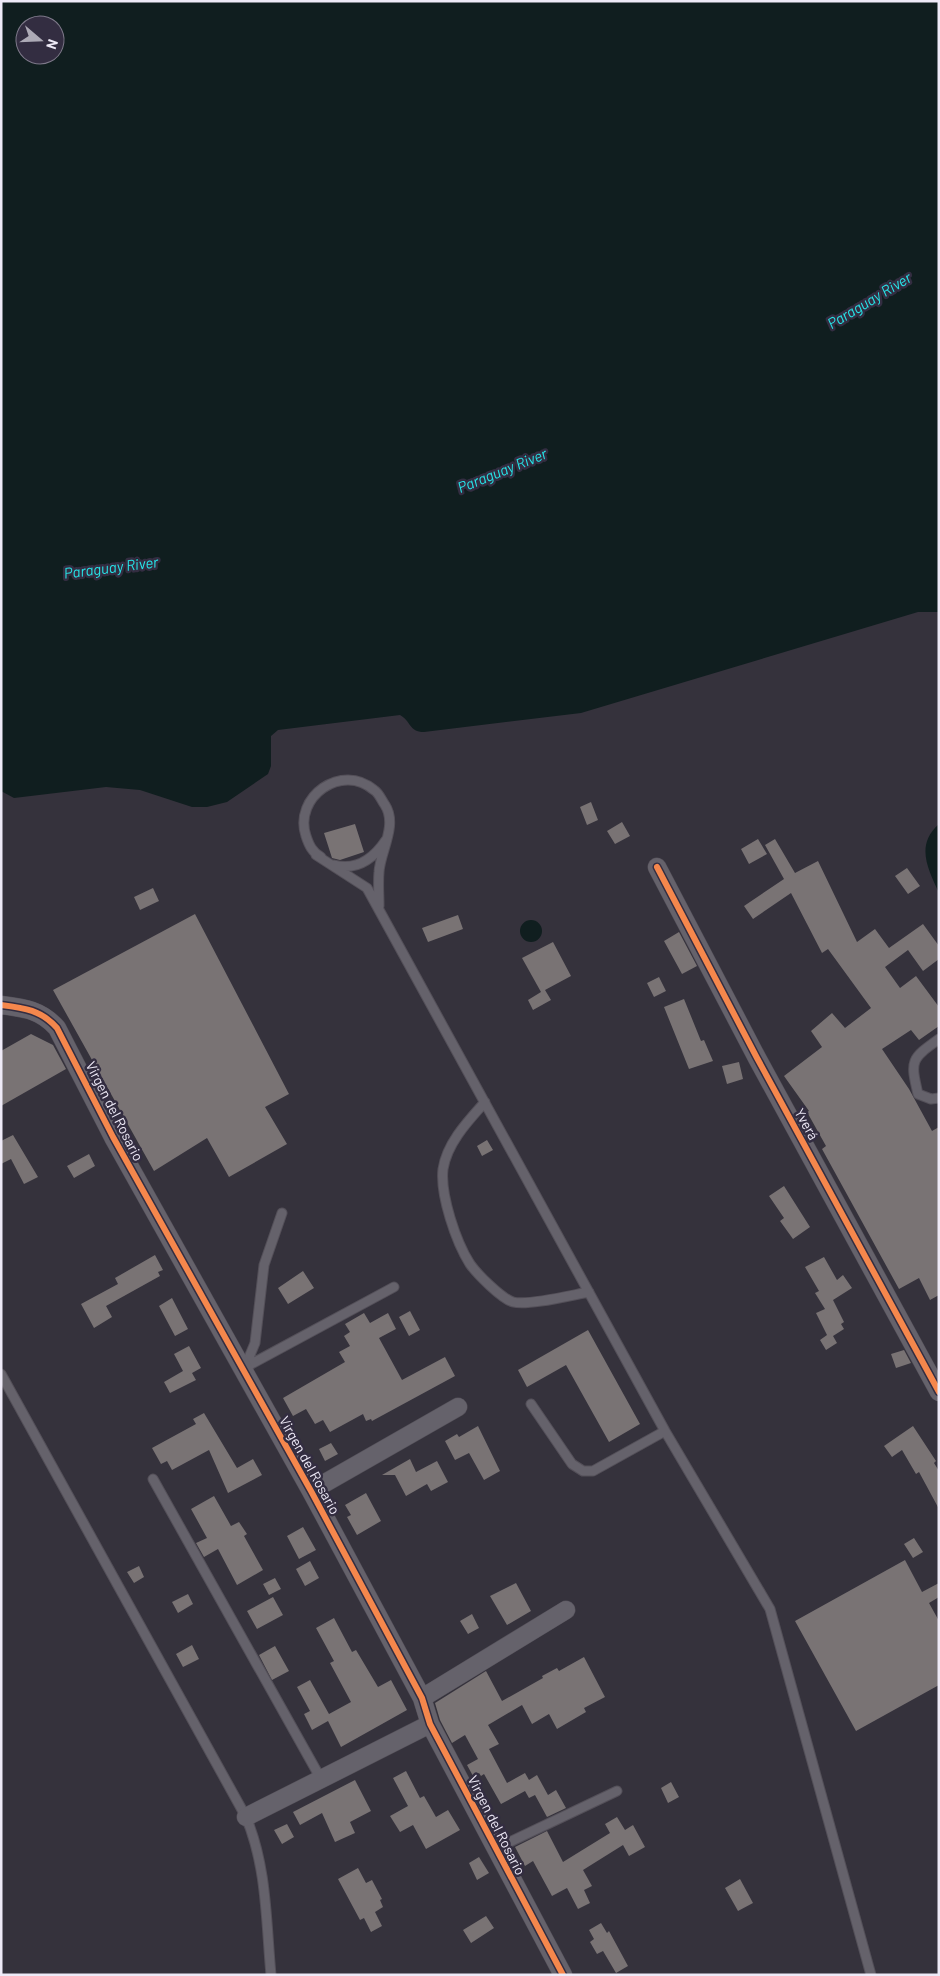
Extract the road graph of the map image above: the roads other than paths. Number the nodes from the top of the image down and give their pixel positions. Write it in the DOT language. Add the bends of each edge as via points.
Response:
graph roads {
  1 [pos="386,840"];
  2 [pos="316,855"];
  3 [pos="657,867"];
  4 [pos="379,909"];
  5 [pos="1,1005"];
  6 [pos="939,1039"];
  7 [pos="939,1098"];
  8 [pos="485,1102"];
  9 [pos="282,1213"];
  10 [pos="394,1287"];
  11 [pos="589,1292"];
  12 [pos="244,1368"];
  13 [pos="1,1374"];
  14 [pos="939,1392"];
  15 [pos="532,1404"];
  16 [pos="458,1407"];
  17 [pos="665,1431"];
  18 [pos="153,1479"];
  19 [pos="310,1491"];
  20 [pos="566,1610"];
  21 [pos="422,1698"];
  22 [pos="430,1724"];
  23 [pos="322,1779"];
  24 [pos="617,1790"];
  25 [pos="246,1817"];
  26 [pos="495,1849"];
  27 [pos="271,1975"];
  28 [pos="563,1975"];
  29 [pos="871,1975"];
  1 -- 2 [label="lane" via="377,854 359,865 335,865"];
  1 -- 2 [label="lane" via="390,820 387,808 374,790 358,781 336,781 320,788 306,808 304,829"];
  1 -- 4 [label="lane" via="379,870"];
  2 -- 4 [label="lane" via="367,888"];
  3 -- 14 [label="street, Yverá"];
  4 -- 8 [label="lane"];
  5 -- 12 [label="street, Virgen del Rosario" via="33,1009 49,1018 58,1028 113,1137"];
  6 -- 7 [label="lane" via="918,1054 914,1062 918,1094"];
  8 -- 11 [label="lane"];
  8 -- 11 [label="lane" via="461,1129 443,1169 444,1192 470,1265 496,1291 513,1302"];
  9 -- 12 [label="lane" via="264,1265 255,1343"];
  10 -- 12 [label="lane"];
  11 -- 17 [label="lane"];
  12 -- 19 [label="street, Virgen del Rosario"];
  13 -- 25 [label="lane"];
  15 -- 17 [label="lane" via="572,1464 583,1471 593,1471"];
  16 -- 19 [label="street"];
  17 -- 29 [label="lane" via="770,1609"];
  18 -- 23 [label="lane"];
  19 -- 21 [label="street, Virgen del Rosario"];
  20 -- 21 [label="street"];
  21 -- 22 [label="street, Virgen del Rosario"];
  22 -- 23 [label="street"];
  22 -- 26 [label="street, Virgen del Rosario"];
  23 -- 25 [label="street"];
  24 -- 26 [label="lane"];
  25 -- 27 [label="lane" via="262,1863"];
  26 -- 28 [label="street, Virgen del Rosario"];
}
